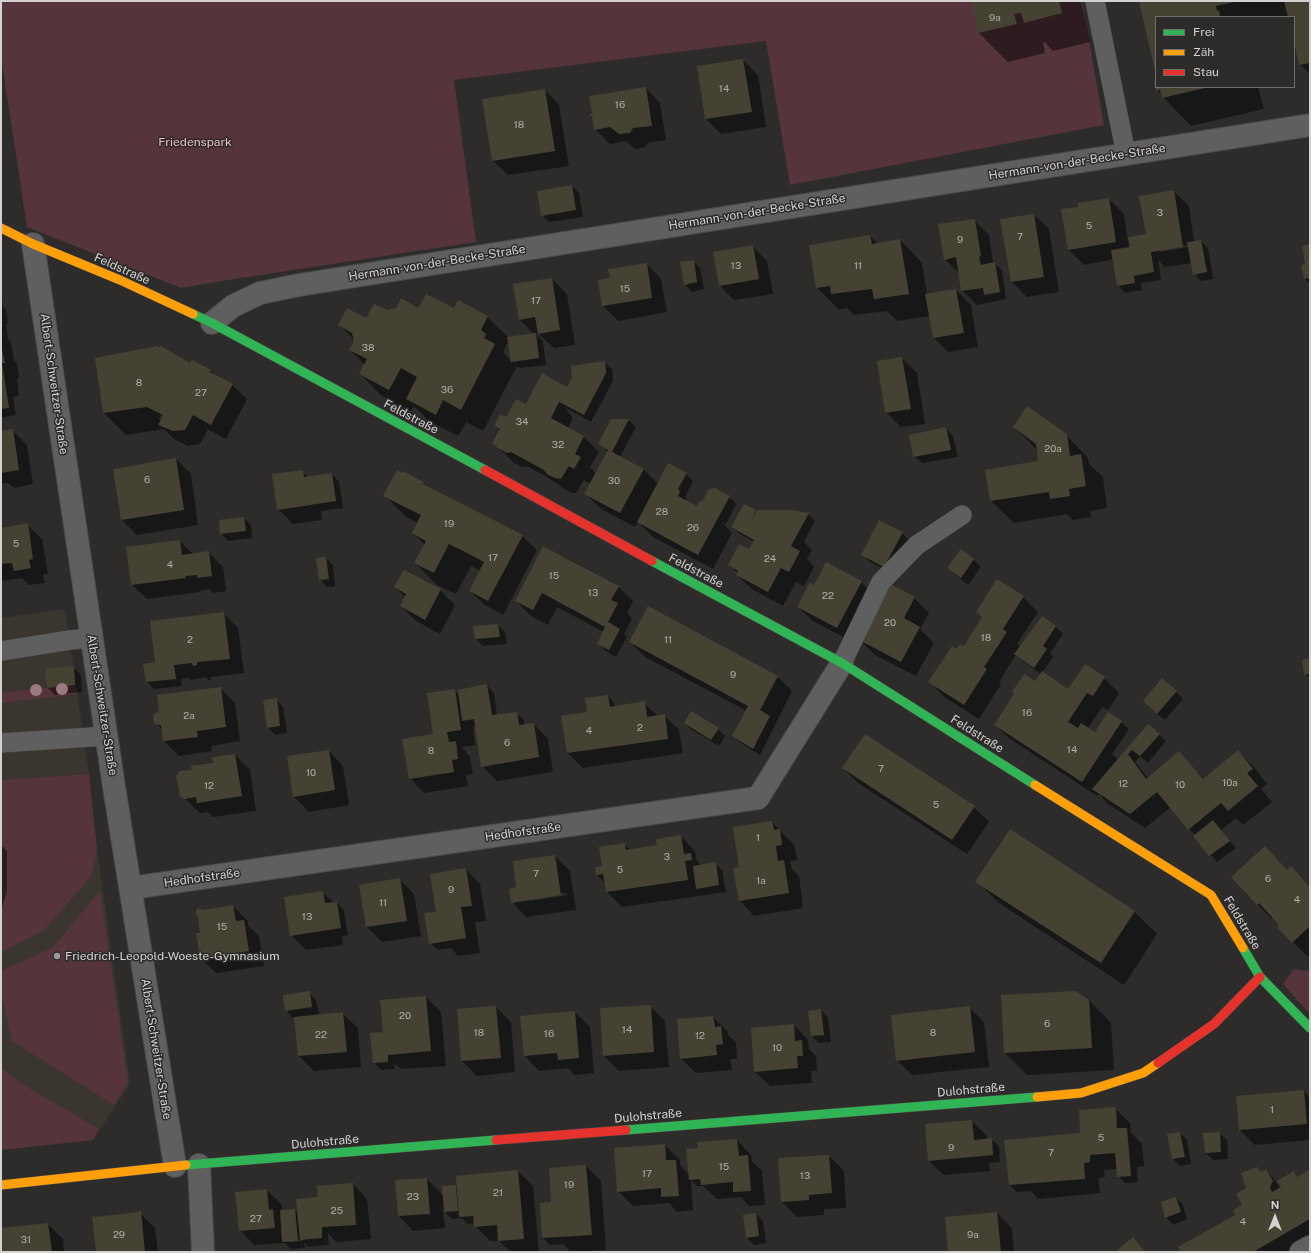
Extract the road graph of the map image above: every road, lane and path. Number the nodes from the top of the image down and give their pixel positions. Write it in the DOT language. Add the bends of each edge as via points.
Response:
graph roads {
  1 [pos="1095,1"];
  2 [pos="1310,125"];
  3 [pos="1126,154"];
  4 [pos="1,228"];
  5 [pos="33,244"];
  6 [pos="212,323"];
  7 [pos="962,515"];
  8 [pos="92,638"];
  9 [pos="1,651"];
  10 [pos="842,663"];
  11 [pos="107,736"];
  12 [pos="1,743"];
  13 [pos="131,888"];
  14 [pos="1260,977"];
  15 [pos="1310,1028"];
  16 [pos="200,1165"];
  17 [pos="175,1166"];
  18 [pos="1,1185"];
  19 [pos="1310,1247"];
  20 [pos="203,1252"];
  21 [pos="1301,1252"];
  1 -- 3 [label="lane"];
  2 -- 3 [label="street, Hermann-von-der-Becke-Straße"];
  3 -- 6 [label="street, Hermann-von-der-Becke-Straße" via="299,285 260,293 233,306"];
  4 -- 5 [label="street, Feldstraße"];
  5 -- 6 [label="street, Feldstraße" via="120,280"];
  5 -- 8 [label="street, Albert-Schweitzer-Straße"];
  6 -- 10 [label="street, Feldstraße"];
  7 -- 10 [label="lane" via="917,545 881,582"];
  8 -- 9 [label="lane"];
  8 -- 11 [label="street, Albert-Schweitzer-Straße"];
  10 -- 13 [label="street, Hedhofstraße" via="758,798"];
  10 -- 14 [label="street, Feldstraße" via="1211,894"];
  11 -- 12 [label="lane"];
  11 -- 13 [label="street, Albert-Schweitzer-Straße"];
  13 -- 17 [label="street, Albert-Schweitzer-Straße"];
  14 -- 15 [label="street, Feldstraße"];
  14 -- 16 [label="street, Dulohstraße" via="1214,1024 1143,1073 1082,1093"];
  16 -- 17 [label="street, Dulohstraße"];
  16 -- 20 [label="street"];
  17 -- 18 [label="street, Dulohstraße"];
  19 -- 21 [label="street"];
}
